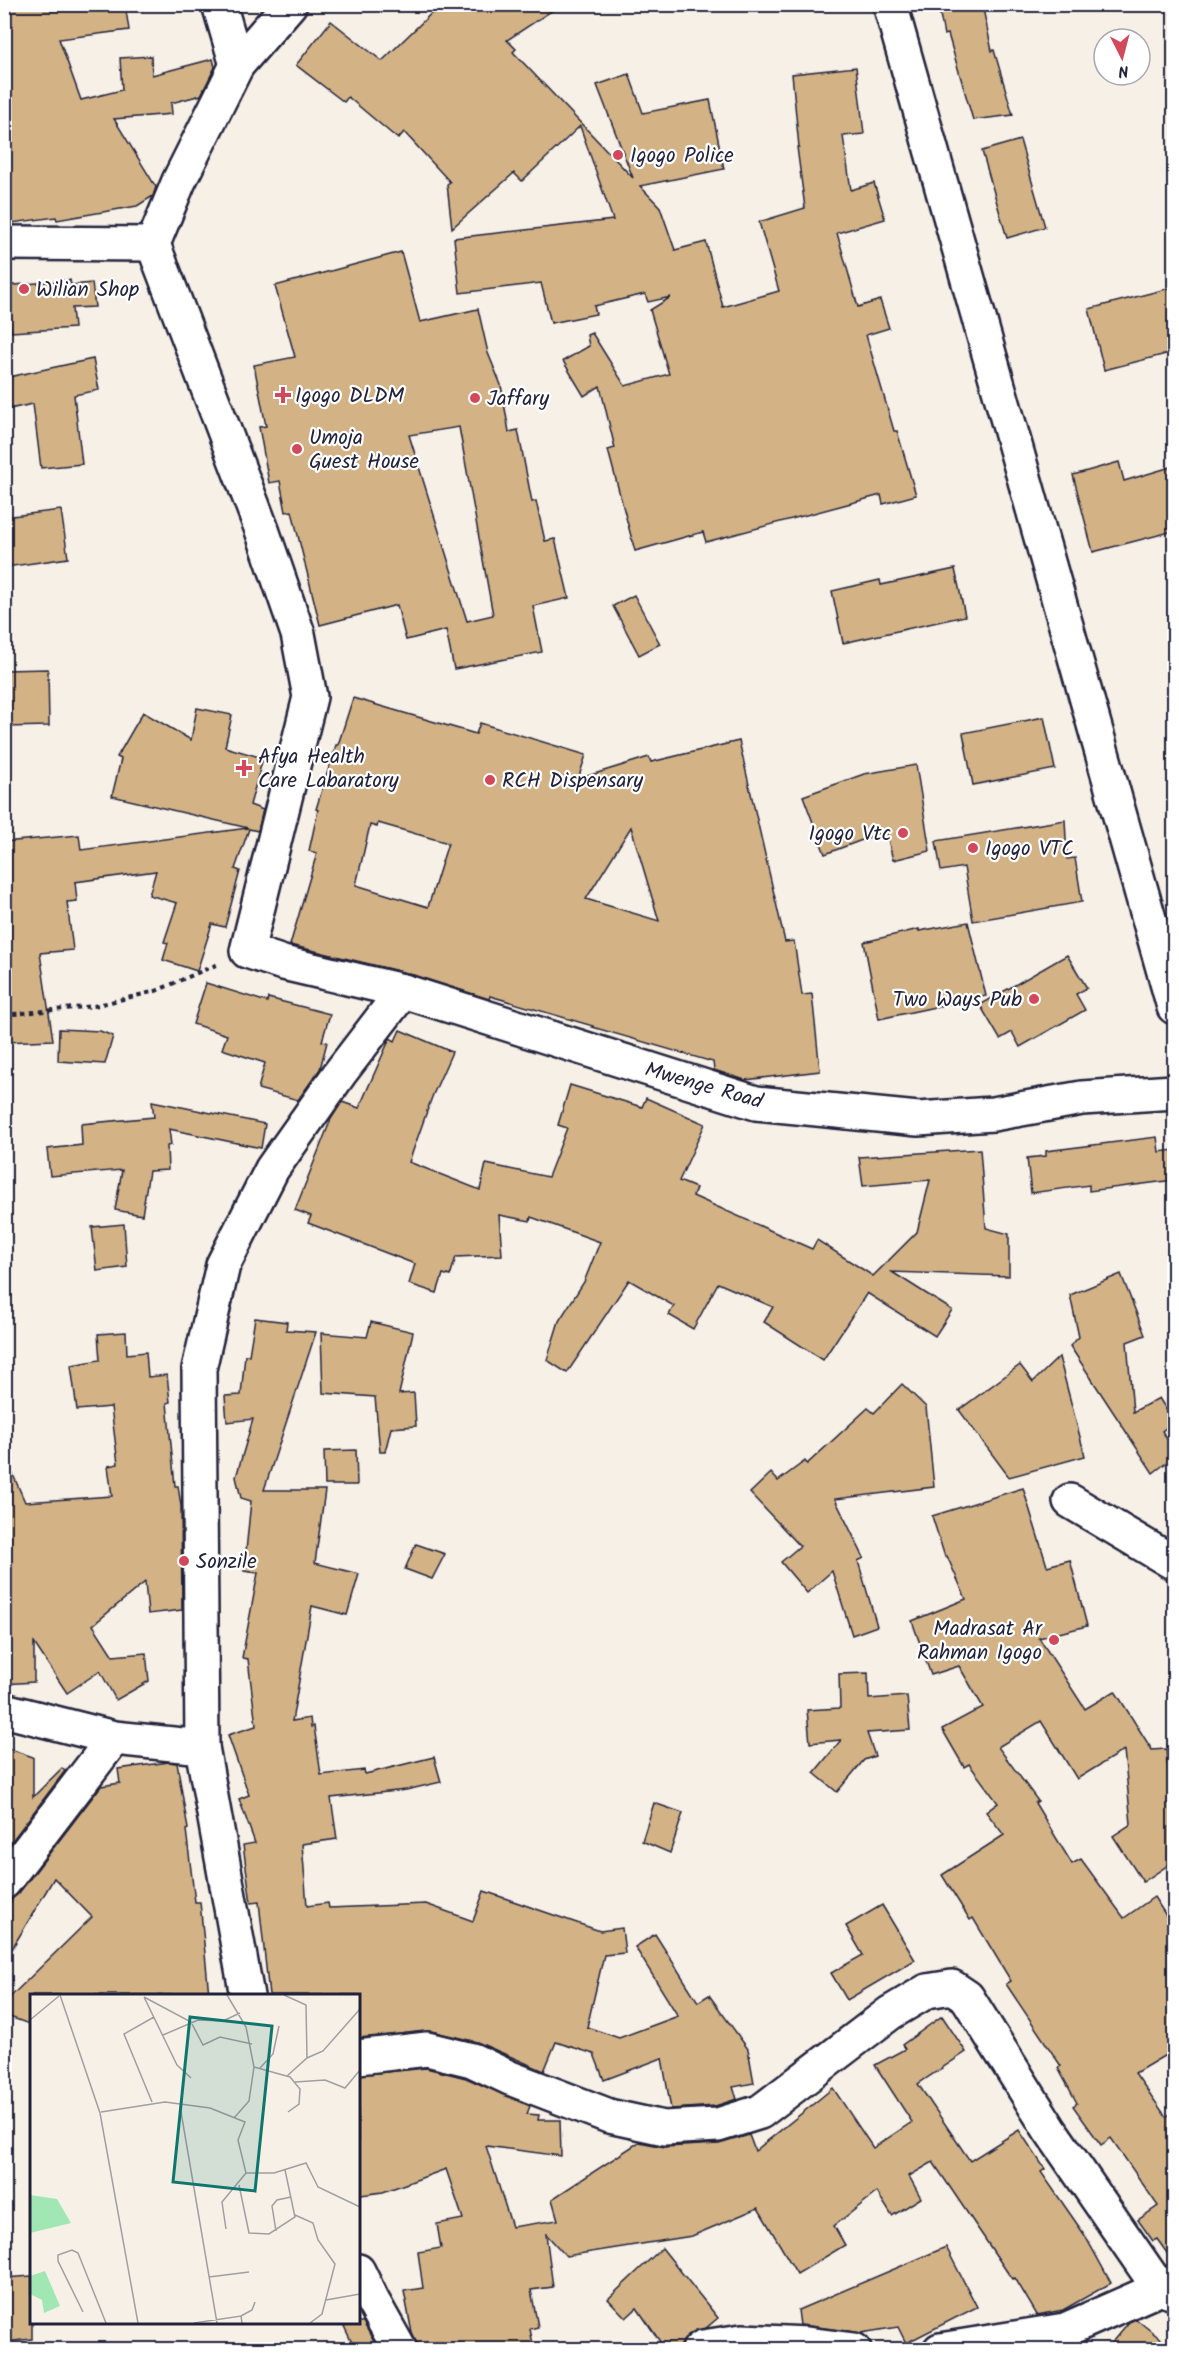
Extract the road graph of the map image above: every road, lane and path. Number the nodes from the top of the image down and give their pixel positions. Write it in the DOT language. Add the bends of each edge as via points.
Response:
graph roads {
  1 [pos="219,4"];
  2 [pos="290,4"];
  3 [pos="890,4"];
  4 [pos="237,65"];
  5 [pos="4,243"];
  6 [pos="153,244"];
  7 [pos="247,951"];
  8 [pos="403,991"];
  9 [pos="1174,1007"];
  10 [pos="4,1016"];
  11 [pos="1174,1092"];
  12 [pos="1070,1501"];
  13 [pos="1174,1563"];
  14 [pos="4,1710"];
  15 [pos="114,1738"];
  16 [pos="202,1747"];
  17 [pos="4,1882"];
  18 [pos="247,1994"];
  19 [pos="360,2057"];
  20 [pos="360,2275"];
  21 [pos="1169,2287"];
  22 [pos="400,2349"];
  23 [pos="699,2349"];
  24 [pos="854,2349"];
  25 [pos="940,2349"];
  1 -- 4 [label="street"];
  2 -- 4 [label="street"];
  3 -- 9 [label="street"];
  4 -- 6 [label="street" via="179,181"];
  5 -- 6 [label="street"];
  6 -- 7 [label="street" via="295,624 310,697"];
  7 -- 8 [label="street, Mwenge Road"];
  7 -- 10 [label="path" via="156,991 94,1006"];
  8 -- 11 [label="street, Mwenge Road" via="756,1103 918,1119 993,1114 1082,1098"];
  8 -- 16 [label="street" via="272,1169 223,1265 199,1370"];
  12 -- 13 [label="street"];
  14 -- 15 [label="street"];
  15 -- 16 [label="street"];
  15 -- 17 [label="street"];
  16 -- 18 [label="street"];
  19 -- 21 [label="street" via="427,2049 472,2060 609,2116 664,2128 718,2125 760,2112 890,2013 927,1990 952,1987 967,1997 1050,2130"];
  20 -- 22 [label="street"];
  21 -- 25 [label="street" via="1065,2330"];
  23 -- 24 [label="street" via="742,2341"];
}
